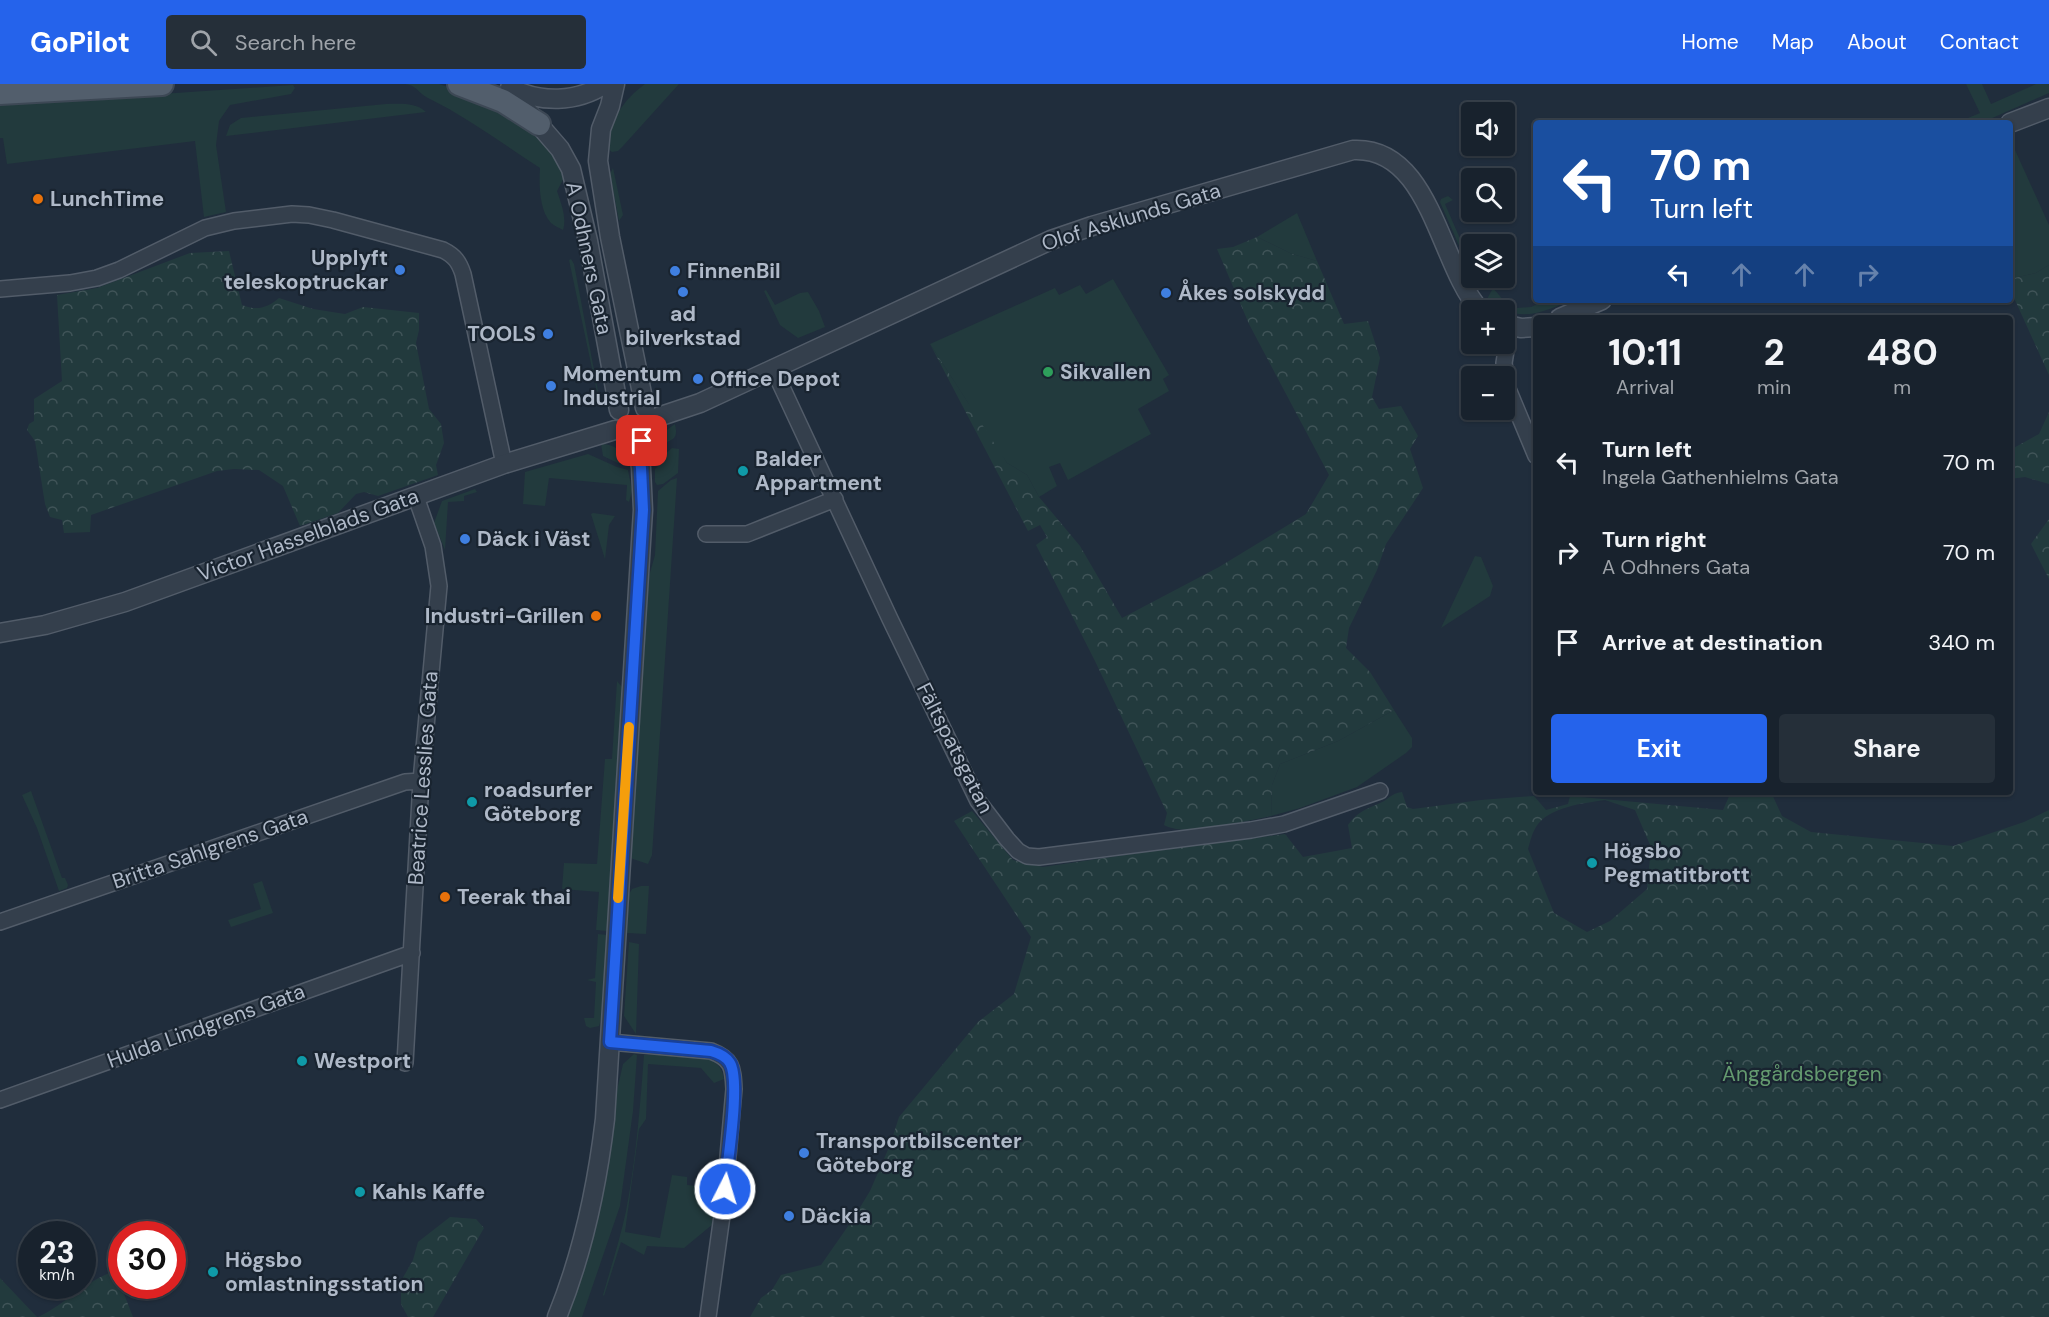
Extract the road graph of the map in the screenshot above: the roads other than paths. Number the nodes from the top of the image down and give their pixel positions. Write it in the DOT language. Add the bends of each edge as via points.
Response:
graph roads {
  1 [pos="162,84"];
  2 [pos="459,84"];
  3 [pos="488,84"];
  4 [pos="605,84"];
  5 [pos="615,84"];
  6 [pos="507,86"];
  7 [pos="0,93"];
  8 [pos="2049,108"];
  9 [pos="2013,122"];
  10 [pos="539,124"];
  11 [pos="0,289"];
  12 [pos="1472,300"];
  13 [pos="1595,303"];
  14 [pos="1567,315"];
  15 [pos="1515,326"];
  16 [pos="1533,327"];
  17 [pos="1505,354"];
  18 [pos="773,368"];
  19 [pos="619,410"];
  20 [pos="649,413"];
  21 [pos="615,430"];
  22 [pos="637,442"];
  23 [pos="1533,449"];
  24 [pos="504,464"];
  25 [pos="416,497"];
  26 [pos="835,499"];
  27 [pos="706,534"];
  28 [pos="0,633"];
  29 [pos="422,781"];
  30 [pos="1380,791"];
  31 [pos="0,922"];
  32 [pos="412,953"];
  33 [pos="610,1042"];
  34 [pos="405,1063"];
  35 [pos="0,1100"];
  36 [pos="557,1317"];
  37 [pos="708,1317"];
  1 -- 7 [label="main road"];
  2 -- 10 [label="main road" via="503,101"];
  3 -- 6 [label="main road"];
  4 -- 6 [label="street" via="580,96 557,99 534,97"];
  5 -- 20 [label="street, A Odhners Gata" via="601,129 598,161 610,237"];
  6 -- 10 [label="street, A Odhners Gata"];
  8 -- 9 [label="street"];
  10 -- 19 [label="street, A Odhners Gata" via="566,159 576,186"];
  11 -- 24 [label="street" via="97,278 205,228 292,214 333,220 443,250 453,255 463,274"];
  12 -- 18 [label="street, Olof Asklunds Gata" via="1459,282 1415,183 1401,168 1375,152 1353,150 1051,240"];
  13 -- 14 [label="street"];
  15 -- 16 [label="street"];
  17 -- 23 [label="street" via="1508,389"];
  18 -- 20 [label="street, Olof Asklunds Gata" via="686,409"];
  18 -- 26 [label="street, Fältspatsgatan"];
  19 -- 20 [label="street" via="634,404"];
  19 -- 21 [label="street, A Odhners Gata" via="614,419"];
  20 -- 22 [label="street" via="650,434"];
  21 -- 22 [label="street" via="624,440"];
  21 -- 24 [label="street, Victor Hasselblads Gata"];
  22 -- 33 [label="street" via="643,510"];
  24 -- 25 [label="street, Victor Hasselblads Gata"];
  25 -- 28 [label="street, Victor Hasselblads Gata" via="125,602 54,623"];
  25 -- 29 [label="street, Beatrice Lesslies Gata" via="433,546 439,586"];
  26 -- 27 [label="street" via="747,534"];
  26 -- 30 [label="street, Fältspatsgatan" via="978,801 1007,839 1027,856 1284,824"];
  29 -- 31 [label="street, Britta Sahlgrens Gata" via="405,782"];
  29 -- 32 [label="street, Beatrice Lesslies Gata"];
  32 -- 34 [label="street, Beatrice Lesslies Gata"];
  32 -- 35 [label="street, Hulda Lindgrens Gata"];
  33 -- 36 [label="street" via="605,1119 594,1195 583,1245"];
  33 -- 37 [label="street" via="711,1051 730,1062 734,1089"];
}
